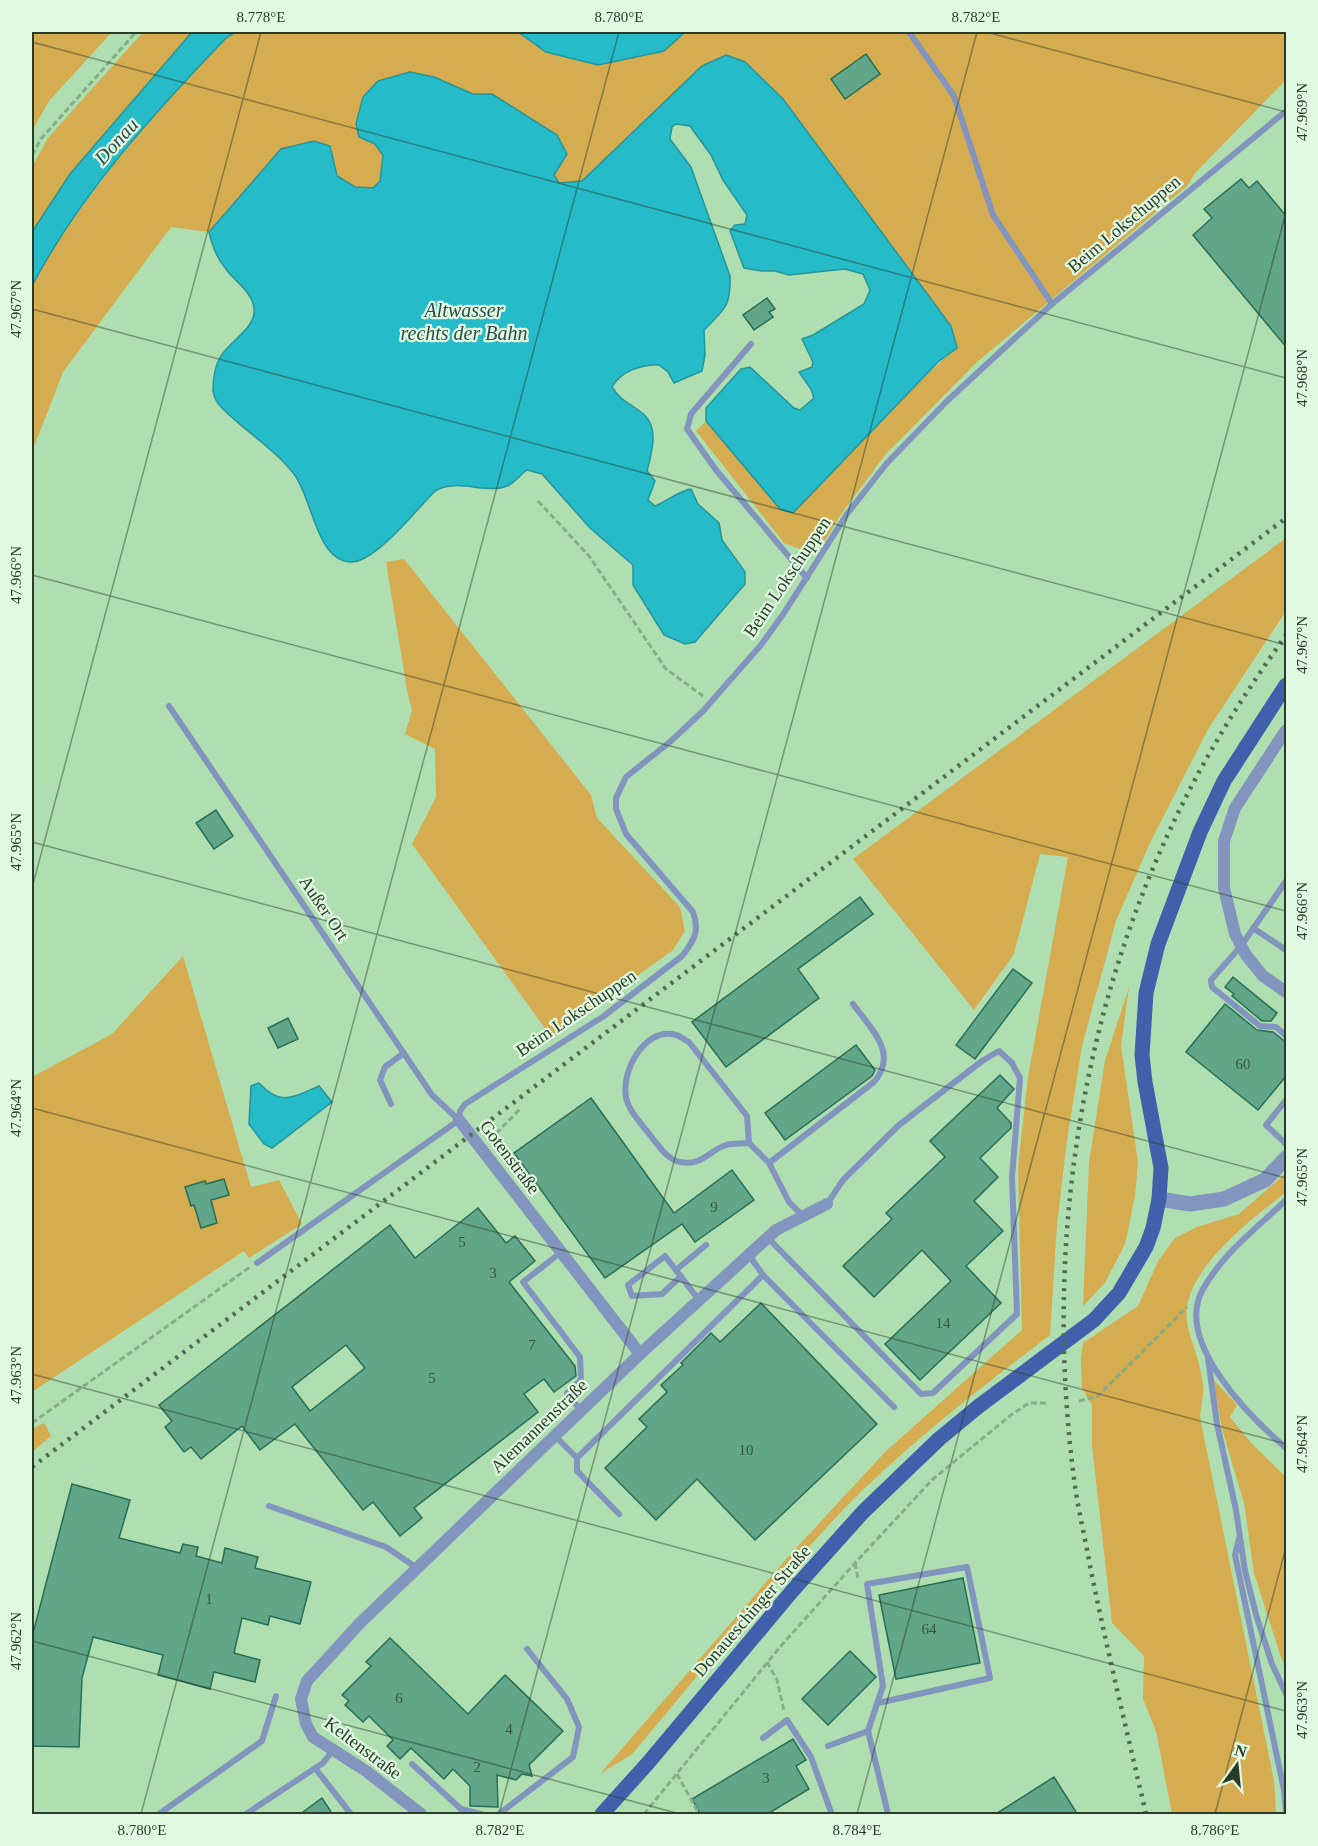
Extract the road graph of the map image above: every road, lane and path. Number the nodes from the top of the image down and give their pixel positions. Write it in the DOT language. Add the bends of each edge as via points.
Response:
graph roads {
  1 [pos="136,32"];
  2 [pos="909,32"];
  3 [pos="1287,111"];
  4 [pos="32,154"];
  5 [pos="1052,304"];
  6 [pos="751,344"];
  7 [pos="538,501"];
  8 [pos="807,578"];
  9 [pos="1287,685"];
  10 [pos="712,702"];
  11 [pos="169,706"];
  12 [pos="1287,730"];
  13 [pos="1287,881"];
  14 [pos="1253,928"];
  15 [pos="1241,946"];
  16 [pos="1287,950"];
  17 [pos="1287,992"];
  18 [pos="853,1004"];
  19 [pos="1287,1036"];
  20 [pos="404,1053"];
  21 [pos="1287,1100"];
  22 [pos="391,1104"];
  23 [pos="520,1109"];
  24 [pos="459,1120"];
  25 [pos="491,1139"];
  26 [pos="749,1143"];
  27 [pos="1287,1144"];
  28 [pos="1287,1158"];
  29 [pos="769,1163"];
  30 [pos="1159,1198"];
  31 [pos="1287,1200"];
  32 [pos="827,1204"];
  33 [pos="804,1216"];
  34 [pos="767,1238"];
  35 [pos="706,1245"];
  36 [pos="560,1253"];
  37 [pos="749,1255"];
  38 [pos="256,1263"];
  39 [pos="676,1270"];
  40 [pos="763,1275"];
  41 [pos="681,1276"];
  42 [pos="1201,1293"];
  43 [pos="699,1300"];
  44 [pos="640,1354"];
  45 [pos="1208,1358"];
  46 [pos="1079,1401"];
  47 [pos="1047,1403"];
  48 [pos="894,1407"];
  49 [pos="581,1411"];
  50 [pos="32,1423"];
  51 [pos="555,1436"];
  52 [pos="1287,1448"];
  53 [pos="577,1458"];
  54 [pos="269,1506"];
  55 [pos="619,1514"];
  56 [pos="1240,1536"];
  57 [pos="417,1568"];
  58 [pos="527,1649"];
  59 [pos="767,1662"];
  60 [pos="1287,1694"];
  61 [pos="276,1696"];
  62 [pos="301,1699"];
  63 [pos="878,1703"];
  64 [pos="787,1720"];
  65 [pos="868,1731"];
  66 [pos="763,1738"];
  67 [pos="828,1746"];
  68 [pos="333,1750"];
  69 [pos="412,1764"];
  70 [pos="315,1768"];
  71 [pos="676,1774"];
  72 [pos="1287,1811"];
  73 [pos="831,1812"];
  74 [pos="159,1815"];
  75 [pos="246,1815"];
  76 [pos="351,1815"];
  77 [pos="421,1815"];
  78 [pos="481,1815"];
  79 [pos="499,1815"];
  80 [pos="602,1815"];
  81 [pos="644,1815"];
  82 [pos="699,1815"];
  83 [pos="888,1815"];
  1 -- 4 [label="path"];
  2 -- 5 [label="lane" via="954,96 993,215"];
  3 -- 5 [label="lane, Beim Lokschuppen"];
  5 -- 8 [label="lane, Beim Lokschuppen" via="887,462 847,514"];
  6 -- 8 [label="lane" via="692,414 687,429 716,470"];
  7 -- 10 [label="path" via="589,556 666,669"];
  8 -- 10 [label="lane, Beim Lokschuppen" via="761,645"];
  9 -- 30 [label="main road, Donaueschinger Straße" via="1224,781 1200,832 1158,944 1146,993 1142,1055 1161,1168"];
  10 -- 24 [label="lane, Beim Lokschuppen" via="626,777 616,798 626,834 693,912 697,924 692,943 682,956 604,1016 465,1104"];
  11 -- 20 [label="lane, Außer Ort"];
  12 -- 15 [label="street" via="1235,808 1224,841 1224,888"];
  13 -- 14 [label="lane"];
  14 -- 15 [label="lane"];
  14 -- 16 [label="lane"];
  15 -- 17 [label="street" via="1263,976"];
  15 -- 19 [label="lane" via="1210,980 1212,987 1260,1026 1276,1027"];
  18 -- 29 [label="lane" via="882,1045 882,1072"];
  20 -- 22 [label="lane" via="385,1067 380,1080"];
  20 -- 24 [label="lane, Außer Ort" via="432,1095"];
  21 -- 27 [label="lane" via="1266,1125"];
  23 -- 25 [label="path"];
  24 -- 36 [label="street, Gotenstraße"];
  24 -- 38 [label="lane, Gotenstraße"];
  26 -- 26 [label="lane" via="726,1145 691,1163 677,1162 664,1152 629,1107 626,1082 637,1053 661,1035 675,1035 689,1042 747,1116"];
  26 -- 29 [label="lane"];
  28 -- 30 [label="street" via="1265,1180 1224,1198 1190,1204"];
  29 -- 33 [label="lane" via="789,1202"];
  30 -- 80 [label="main road, Donaueschinger Straße" via="1146,1247 1108,1307 939,1439 864,1512"];
  31 -- 42 [label="lane" via="1228,1256"];
  32 -- 33 [label="street, Alemannenstraße"];
  32 -- 34 [label="lane" via="843,1180 899,1125 982,1061 999,1051 1012,1063 1020,1078 1012,1177 1017,1314 933,1393 921,1394"];
  33 -- 34 [label="street, Alemannenstraße"];
  34 -- 37 [label="street, Alemannenstraße"];
  35 -- 39 [label="lane"];
  36 -- 44 [label="street, Gotenstraße"];
  36 -- 49 [label="lane" via="523,1282 580,1357 581,1380 567,1394"];
  37 -- 40 [label="lane"];
  37 -- 43 [label="street, Alemannenstraße"];
  38 -- 50 [label="path"];
  39 -- 41 [label="lane"];
  39 -- 41 [label="lane" via="665,1256 628,1285 632,1296 662,1294"];
  40 -- 48 [label="lane"];
  40 -- 53 [label="lane"];
  41 -- 43 [label="lane"];
  42 -- 45 [label="lane" via="1196,1316"];
  42 -- 46 [label="path" via="1098,1396"];
  43 -- 44 [label="street, Alemannenstraße"];
  44 -- 49 [label="street, Alemannenstraße"];
  45 -- 52 [label="lane" via="1238,1402"];
  45 -- 56 [label="lane"];
  47 -- 59 [label="path" via="1029,1403 933,1479"];
  49 -- 51 [label="street, Alemannenstraße"];
  51 -- 53 [label="lane"];
  51 -- 57 [label="street, Alemannenstraße"];
  53 -- 55 [label="lane" via="577,1471"];
  54 -- 57 [label="lane" via="386,1547"];
  56 -- 60 [label="lane" via="1257,1618"];
  56 -- 72 [label="lane" via="1235,1555"];
  57 -- 62 [label="street, Alemannenstraße" via="307,1681"];
  58 -- 79 [label="lane" via="567,1699 579,1727 573,1757"];
  59 -- 64 [label="path" via="777,1680"];
  59 -- 71 [label="path"];
  61 -- 74 [label="lane" via="262,1741"];
  62 -- 68 [label="street, Keltenstraße" via="313,1737"];
  63 -- 63 [label="lane" via="883,1686 867,1584 967,1567 990,1678"];
  63 -- 65 [label="lane"];
  64 -- 66 [label="lane"];
  64 -- 73 [label="lane" via="812,1757"];
  65 -- 67 [label="lane"];
  65 -- 83 [label="lane"];
  68 -- 70 [label="lane"];
  68 -- 77 [label="street, Keltenstraße"];
  69 -- 78 [label="lane" via="461,1809"];
  70 -- 75 [label="lane"];
  70 -- 76 [label="lane"];
  71 -- 81 [label="path"];
  71 -- 82 [label="path"];
}
